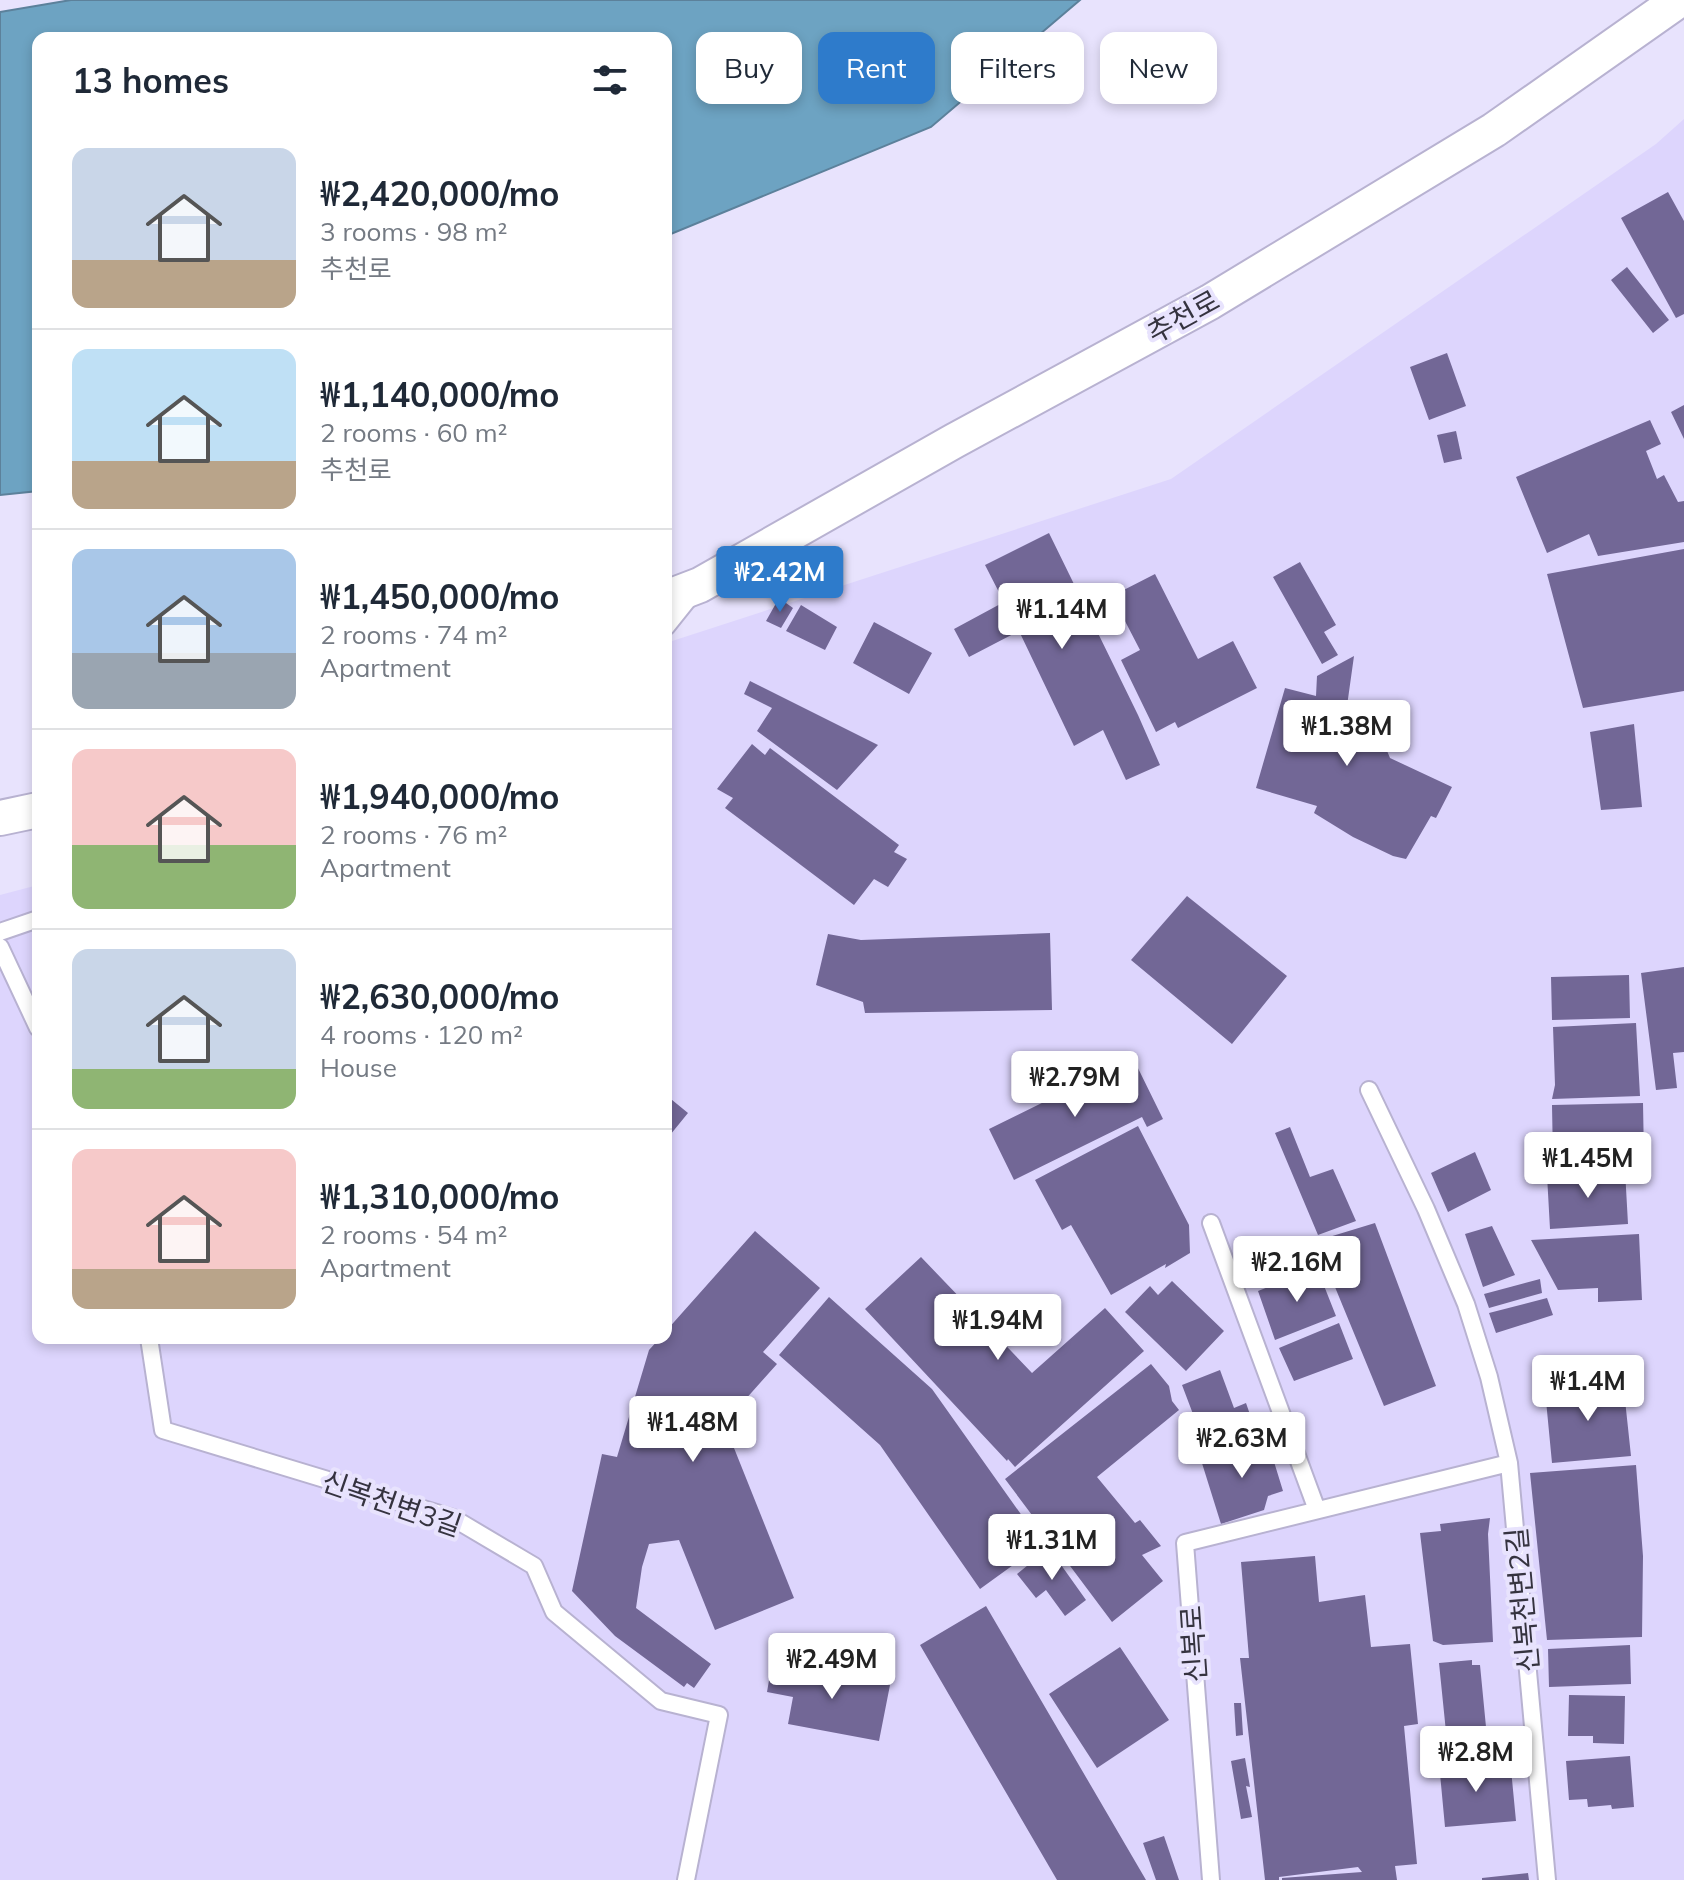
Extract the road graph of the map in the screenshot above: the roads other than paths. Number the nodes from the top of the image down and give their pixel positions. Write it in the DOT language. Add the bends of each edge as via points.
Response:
graph roads {
  1 [pos="1679,0"];
  2 [pos="700,585"];
  3 [pos="672,596"];
  4 [pos="672,620"];
  5 [pos="32,811"];
  6 [pos="0,818"];
  7 [pos="32,921"];
  8 [pos="0,932"];
  9 [pos="0,947"];
  10 [pos="32,1015"];
  11 [pos="1369,1090"];
  12 [pos="1211,1223"];
  13 [pos="150,1344"];
  14 [pos="1509,1463"];
  15 [pos="1317,1510"];
  16 [pos="686,1880"];
  17 [pos="1211,1880"];
  18 [pos="1547,1880"];
  1 -- 2 [label="street, 추천로" via="1494,130 1210,302"];
  2 -- 3 [label="street, 추천로"];
  2 -- 4 [label="lane"];
  5 -- 6 [label="street"];
  7 -- 8 [label="lane"];
  9 -- 10 [label="lane"];
  11 -- 14 [label="lane, 신복천변2길" via="1466,1304"];
  12 -- 15 [label="lane"];
  13 -- 16 [label="lane, 신복천변3길" via="163,1430 453,1518 534,1566 554,1612 661,1701 719,1715"];
  14 -- 15 [label="lane"];
  14 -- 18 [label="lane, 신복천변2길"];
  15 -- 17 [label="lane, 신복로" via="1185,1543"];
}
